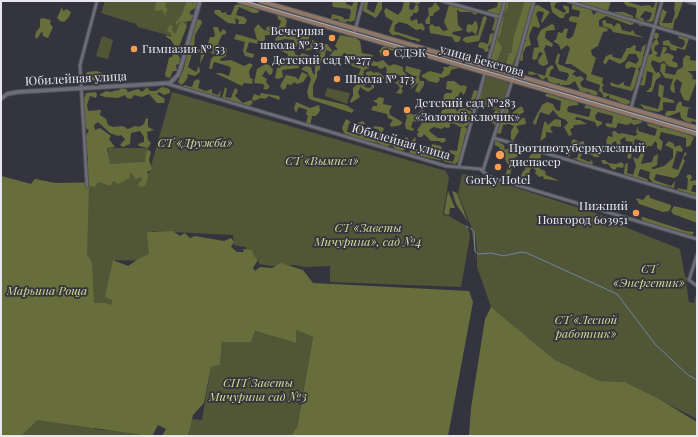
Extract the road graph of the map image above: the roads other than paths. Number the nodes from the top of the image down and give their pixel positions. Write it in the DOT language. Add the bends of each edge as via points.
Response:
graph roads {
  1 [pos="97,1"];
  2 [pos="200,1"];
  3 [pos="239,1"];
  4 [pos="260,1"];
  5 [pos="364,1"];
  6 [pos="442,1"];
  7 [pos="505,1"];
  8 [pos="534,1"];
  9 [pos="568,1"];
  10 [pos="662,1"];
  11 [pos="686,1"];
  12 [pos="697,4"];
  13 [pos="500,17"];
  14 [pos="655,27"];
  15 [pos="356,29"];
  16 [pos="354,34"];
  17 [pos="697,38"];
  18 [pos="486,66"];
  19 [pos="484,72"];
  20 [pos="513,74"];
  21 [pos="512,80"];
  22 [pos="166,84"];
  23 [pos="81,88"];
  24 [pos="1,99"];
  25 [pos="631,108"];
  26 [pos="697,128"];
  27 [pos="697,134"];
  28 [pos="494,138"];
  29 [pos="458,166"];
  30 [pos="483,170"];
  31 [pos="87,186"];
  32 [pos="697,198"];
  33 [pos="697,238"];
  34 [pos="697,255"];
  35 [pos="697,286"];
  1 -- 23 [label="street" via="80,65"];
  2 -- 22 [label="street" via="178,75"];
  3 -- 16 [label="main road, улица Бекетова"];
  4 -- 15 [label="main road, улица Бекетова"];
  5 -- 15 [label="street"];
  6 -- 13 [label="street"];
  7 -- 13 [label="street"];
  8 -- 20 [label="street"];
  9 -- 14 [label="street"];
  10 -- 14 [label="street"];
  11 -- 12 [label="street"];
  13 -- 18 [label="street"];
  14 -- 17 [label="street"];
  14 -- 25 [label="street"];
  15 -- 16 [label="street"];
  15 -- 18 [label="main road, улица Бекетова"];
  16 -- 19 [label="main road, улица Бекетова"];
  18 -- 19 [label="street"];
  18 -- 20 [label="main road, улица Бекетова"];
  19 -- 21 [label="main road, улица Бекетова"];
  19 -- 29 [label="street"];
  20 -- 21 [label="street"];
  20 -- 25 [label="main road, улица Бекетова"];
  21 -- 27 [label="main road, улица Бекетова"];
  21 -- 28 [label="street"];
  22 -- 23 [label="street, Юбилейная улица"];
  22 -- 29 [label="street, Юбилейная улица" via="451,167"];
  23 -- 24 [label="street, Юбилейная улица" via="11,93"];
  23 -- 31 [label="street"];
  25 -- 26 [label="main road, улица Бекетова"];
  28 -- 30 [label="street"];
  28 -- 32 [label="street"];
  29 -- 30 [label="street, Юбилейная улица"];
  30 -- 33 [label="street, Юбилейная улица" via="492,178"];
  34 -- 35 [label="street" via="689,280"];
}
